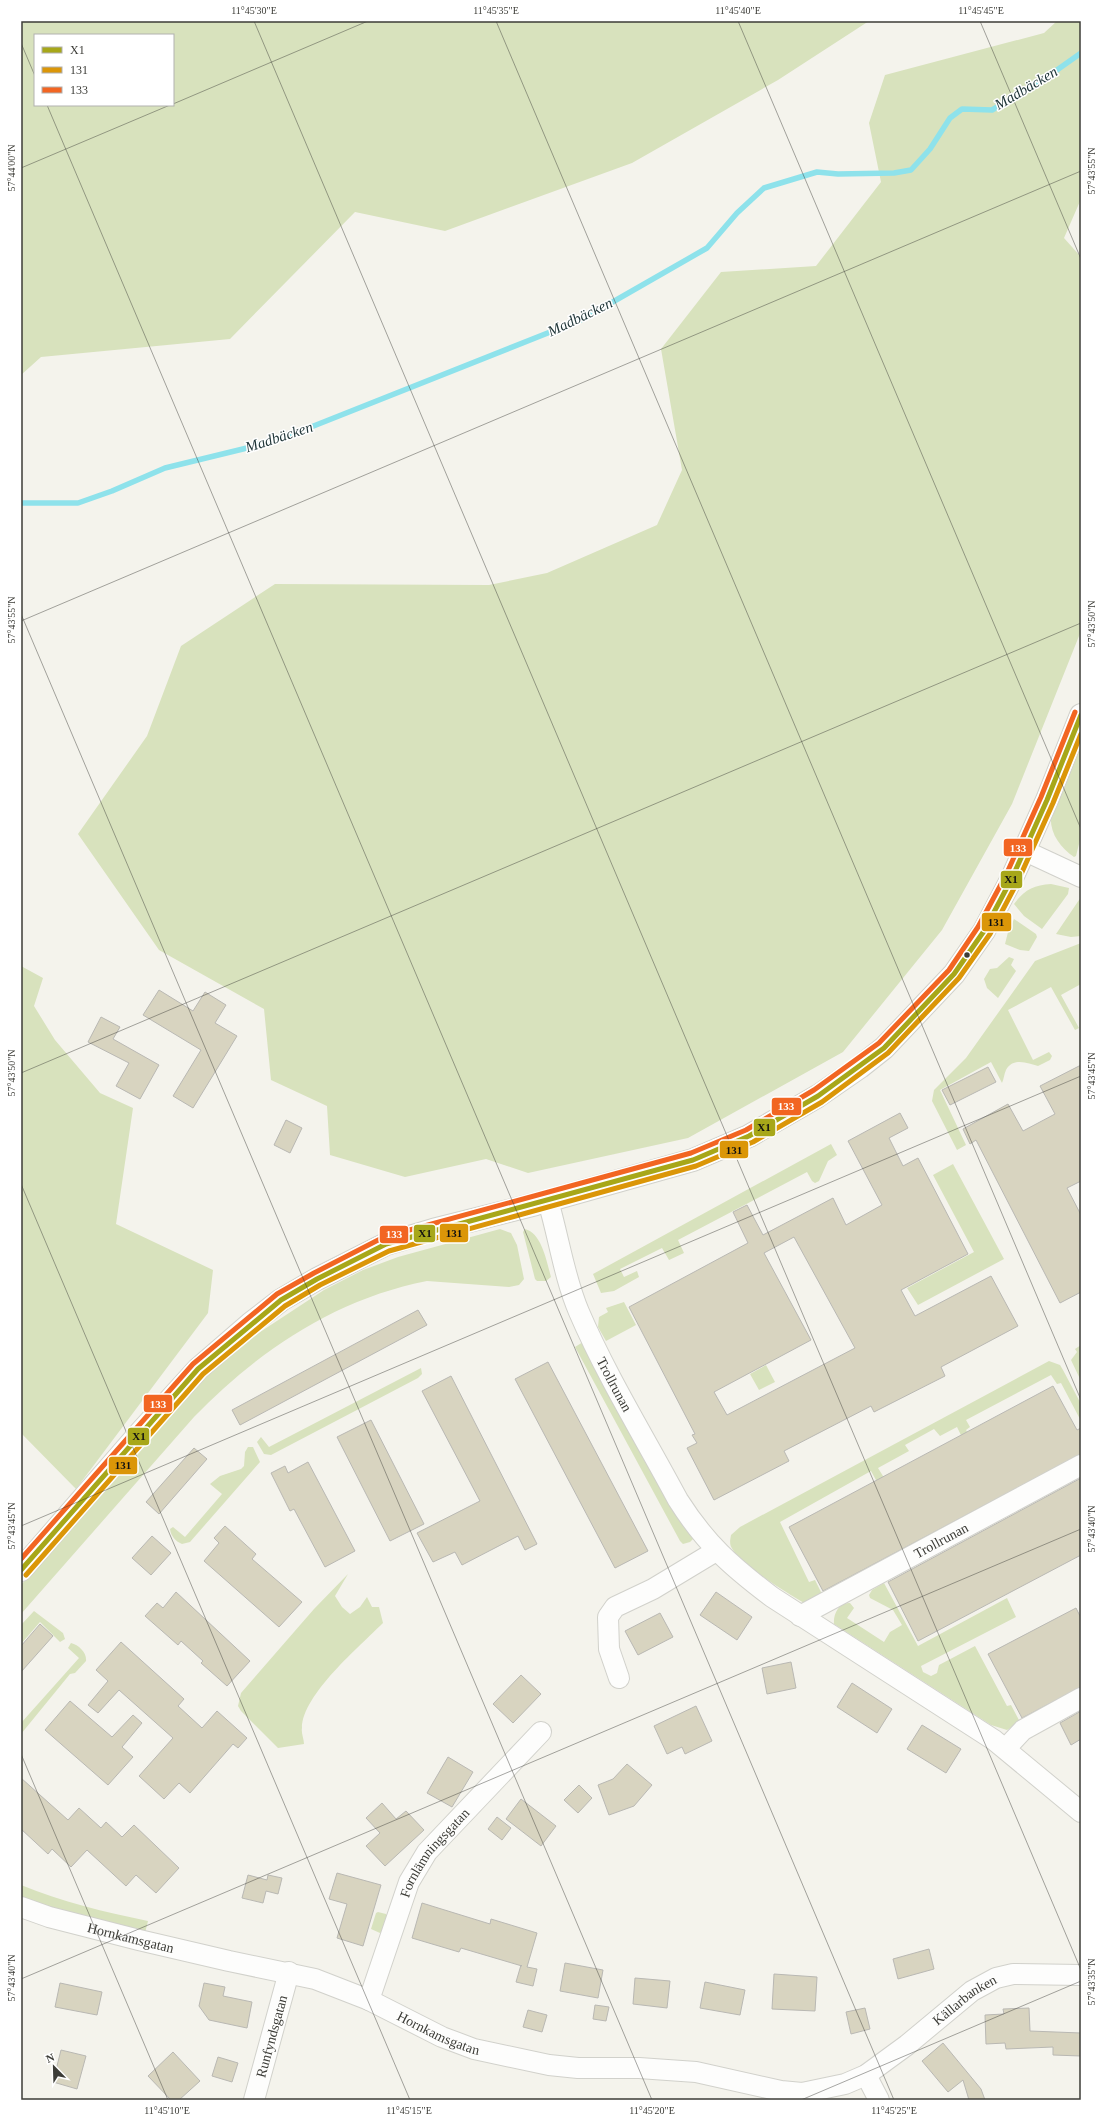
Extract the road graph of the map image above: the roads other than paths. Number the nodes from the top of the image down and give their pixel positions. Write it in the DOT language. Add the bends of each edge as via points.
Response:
graph roads {
  1 [pos="1081,715"];
  2 [pos="1024,850"];
  3 [pos="1081,877"];
  4 [pos="548,1201"];
  5 [pos="1081,1465"];
  6 [pos="716,1551"];
  7 [pos="21,1570"];
  8 [pos="800,1616"];
  9 [pos="620,1678"];
  10 [pos="1081,1698"];
  11 [pos="541,1732"];
  12 [pos="1006,1748"];
  13 [pos="1081,1812"];
  14 [pos="21,1908"];
  15 [pos="289,1972"];
  16 [pos="1081,1975"];
  17 [pos="369,2000"];
  18 [pos="866,2075"];
  19 [pos="254,2100"];
  20 [pos="879,2100"];
  1 -- 2 [label="street"];
  2 -- 3 [label="street"];
  2 -- 4 [label="street" via="984,931 954,974 884,1048 860,1068 749,1136 693,1160"];
  4 -- 6 [label="street, Trollrunan" via="567,1277 596,1350 678,1500"];
  4 -- 7 [label="street" via="386,1244 323,1275 281,1300 198,1369 138,1434"];
  5 -- 8 [label="street, Trollrunan"];
  6 -- 8 [label="street, Trollrunan" via="738,1572"];
  6 -- 9 [label="street" via="615,1607 608,1617 609,1649"];
  8 -- 12 [label="street, Trollrunan"];
  10 -- 12 [label="street" via="1023,1730"];
  11 -- 17 [label="street, Fornlämningsgatan" via="427,1852 409,1882"];
  12 -- 13 [label="street, Trollrunan"];
  14 -- 15 [label="street, Hornkamsgatan" via="139,1940"];
  15 -- 17 [label="street, Hornkamsgatan" via="315,1978"];
  15 -- 19 [label="street, Runfyndsgatan"];
  16 -- 18 [label="street, Källarbanken" via="1013,1974 996,1978 972,1991"];
  17 -- 18 [label="street, Hornkamsgatan" via="442,2038 474,2049 549,2064 578,2068 639,2068 696,2072 781,2092 802,2093 845,2084"];
  18 -- 20 [label="street"];
}
